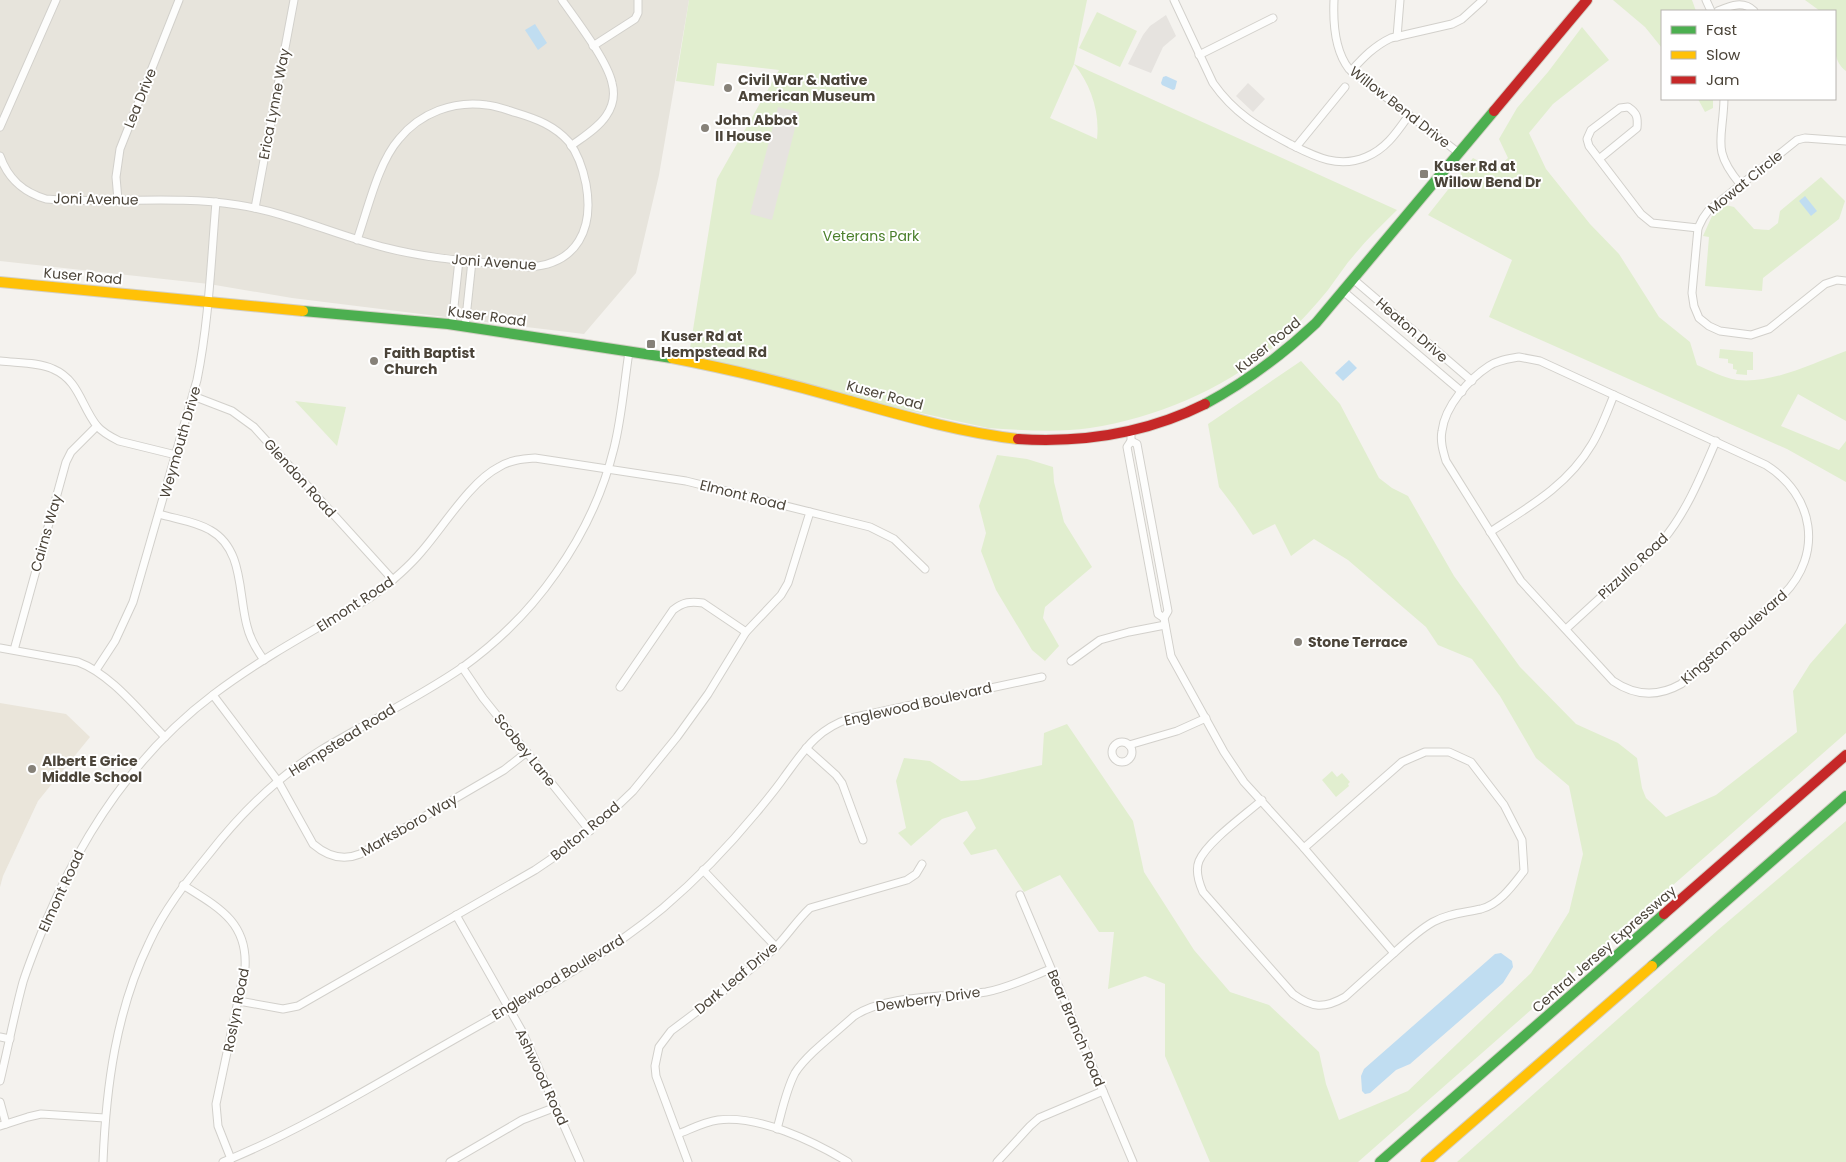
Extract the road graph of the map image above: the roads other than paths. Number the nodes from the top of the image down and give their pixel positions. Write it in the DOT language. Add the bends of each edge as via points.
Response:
graph roads {
  1 [pos="56,0"];
  2 [pos="179,0"];
  3 [pos="294,0"];
  4 [pos="562,0"];
  5 [pos="638,0"];
  6 [pos="1174,0"];
  7 [pos="1334,0"];
  8 [pos="1400,0"];
  9 [pos="1483,0"];
  10 [pos="1587,0"];
  11 [pos="1721,10"];
  12 [pos="1753,10"];
  13 [pos="1273,18"];
  14 [pos="1397,37"];
  15 [pos="593,46"];
  16 [pos="1199,55"];
  17 [pos="1351,71"];
  18 [pos="1345,87"];
  19 [pos="1724,100"];
  20 [pos="1409,115"];
  21 [pos="0,127"];
  22 [pos="1846,142"];
  23 [pos="571,146"];
  24 [pos="1296,146"];
  25 [pos="1459,153"];
  26 [pos="0,156"];
  27 [pos="1599,159"];
  28 [pos="1740,184"];
  29 [pos="118,200"];
  30 [pos="216,202"];
  31 [pos="255,208"];
  32 [pos="1698,228"];
  33 [pos="357,240"];
  34 [pos="459,260"];
  35 [pos="472,262"];
  36 [pos="1353,279"];
  37 [pos="1846,281"];
  38 [pos="0,282"];
  39 [pos="1343,291"];
  40 [pos="208,300"];
  41 [pos="452,325"];
  42 [pos="464,327"];
  43 [pos="629,352"];
  44 [pos="0,361"];
  45 [pos="1472,381"];
  46 [pos="1462,392"];
  47 [pos="1614,395"];
  48 [pos="193,396"];
  49 [pos="97,426"];
  50 [pos="1130,436"];
  51 [pos="1716,442"];
  52 [pos="176,455"];
  53 [pos="608,469"];
  54 [pos="810,512"];
  55 [pos="159,514"];
  56 [pos="1153,529"];
  57 [pos="1143,531"];
  58 [pos="1490,532"];
  59 [pos="925,569"];
  60 [pos="393,580"];
  61 [pos="1164,622"];
  62 [pos="1566,629"];
  63 [pos="746,632"];
  64 [pos="0,648"];
  65 [pos="14,650"];
  66 [pos="264,660"];
  67 [pos="1071,661"];
  68 [pos="462,667"];
  69 [pos="96,670"];
  70 [pos="1042,677"];
  71 [pos="620,687"];
  72 [pos="213,695"];
  73 [pos="1206,718"];
  74 [pos="165,737"];
  75 [pos="1129,745"];
  76 [pos="806,748"];
  77 [pos="527,752"];
  78 [pos="1846,755"];
  79 [pos="278,781"];
  80 [pos="1846,796"];
  81 [pos="1262,800"];
  82 [pos="590,831"];
  83 [pos="863,840"];
  84 [pos="1304,848"];
  85 [pos="922,864"];
  86 [pos="703,870"];
  87 [pos="183,885"];
  88 [pos="1020,895"];
  89 [pos="456,915"];
  90 [pos="776,947"];
  91 [pos="1394,953"];
  92 [pos="1051,969"];
  93 [pos="239,1001"];
  94 [pos="508,1008"];
  95 [pos="0,1037"];
  96 [pos="10,1039"];
  97 [pos="0,1081"];
  98 [pos="1103,1091"];
  99 [pos="0,1102"];
  100 [pos="556,1107"];
  101 [pos="105,1118"];
  102 [pos="3,1125"];
  103 [pos="776,1129"];
  104 [pos="678,1134"];
  105 [pos="231,1159"];
  106 [pos="103,1162"];
  107 [pos="223,1162"];
  108 [pos="450,1162"];
  109 [pos="580,1162"];
  110 [pos="688,1162"];
  111 [pos="848,1162"];
  112 [pos="997,1162"];
  113 [pos="1133,1162"];
  114 [pos="1380,1162"];
  115 [pos="1426,1162"];
  1 -- 21 [label="street"];
  2 -- 29 [label="street, Lea Drive" via="120,149 116,177"];
  3 -- 31 [label="street, Erica Lynne Way"];
  4 -- 15 [label="street"];
  5 -- 15 [label="street" via="635,19"];
  6 -- 16 [label="street"];
  7 -- 17 [label="street, Willow Bend Drive" via="1341,55"];
  8 -- 14 [label="street"];
  9 -- 14 [label="street" via="1452,24"];
  10 -- 25 [label="main road, Kuser Road"];
  11 -- 12 [label="street" via="1740,4"];
  13 -- 16 [label="street"];
  14 -- 17 [label="street" via="1374,48"];
  15 -- 23 [label="street" via="609,74 613,99 600,123"];
  16 -- 24 [label="street" via="1221,95 1238,111 1258,127"];
  17 -- 20 [label="street, Willow Bend Drive"];
  18 -- 24 [label="street"];
  19 -- 28 [label="street" via="1720,141 1722,157"];
  20 -- 24 [label="street" via="1385,146 1365,158 1330,161"];
  20 -- 25 [label="street, Willow Bend Drive"];
  22 -- 28 [label="street, Mowat Circle" via="1797,140"];
  23 -- 33 [label="street, Joni Avenue" via="544,122 490,105 460,104 432,113 410,128 391,150"];
  23 -- 35 [label="street, Joni Avenue" via="581,164 588,197 587,223 577,244 560,259 540,266"];
  25 -- 36 [label="main road, Kuser Road"];
  26 -- 29 [label="street, Joni Avenue" via="13,180 36,196 57,200"];
  27 -- 27 [label="street" via="1637,128 1638,119 1628,107 1620,108 1591,130 1587,139"];
  27 -- 32 [label="street" via="1642,214 1652,222"];
  28 -- 32 [label="street, Mowat Circle" via="1708,211"];
  29 -- 30 [label="street, Joni Avenue"];
  30 -- 31 [label="street, Joni Avenue"];
  30 -- 40 [label="street, Weymouth Drive"];
  31 -- 33 [label="street, Joni Avenue"];
  32 -- 37 [label="street, Mowat Circle" via="1692,293 1694,306 1699,318 1720,331 1760,333 1825,284"];
  33 -- 34 [label="street, Joni Avenue"];
  34 -- 35 [label="street, Joni Avenue"];
  34 -- 41 [label="street"];
  35 -- 42 [label="street"];
  36 -- 39 [label="main road, Kuser Road"];
  36 -- 45 [label="street, Heaton Drive"];
  38 -- 40 [label="main road, Kuser Road"];
  39 -- 46 [label="street, Heaton Drive"];
  39 -- 50 [label="main road, Kuser Road" via="1294,344 1247,381 1202,406"];
  40 -- 41 [label="main road, Kuser Road"];
  40 -- 48 [label="street, Weymouth Drive" via="202,357"];
  41 -- 42 [label="main road, Kuser Road"];
  42 -- 43 [label="main road, Kuser Road"];
  43 -- 50 [label="main road, Kuser Road" via="708,364 918,419 1006,438 1066,440"];
  43 -- 53 [label="street, Hempstead Road" via="619,422"];
  44 -- 49 [label="street" via="43,366 63,374 78,390"];
  45 -- 46 [label="street, Kingston Boulevard"];
  45 -- 47 [label="street, Kingston Boulevard" via="1488,366 1498,362 1530,358"];
  46 -- 58 [label="street, Kingston Boulevard" via="1444,420 1443,452"];
  47 -- 51 [label="street, Kingston Boulevard"];
  47 -- 58 [label="street" via="1591,445 1569,475 1541,499"];
  48 -- 52 [label="street, Weymouth Drive"];
  48 -- 60 [label="street, Glendon Road" via="232,411 254,427"];
  49 -- 52 [label="street" via="119,441"];
  49 -- 65 [label="street, Cairns Way" via="66,462"];
  50 -- 56 [label="street" via="1137,444"];
  50 -- 57 [label="street" via="1127,447"];
  51 -- 62 [label="street, Pizzullo Road" via="1673,528"];
  51 -- 62 [label="street, Kingston Boulevard" via="1777,471 1800,500 1807,520 1808,544 1802,568 1787,591 1681,684 1663,692 1642,693 1613,681"];
  52 -- 55 [label="street, Weymouth Drive"];
  53 -- 54 [label="street, Elmont Road" via="686,481"];
  53 -- 60 [label="street, Elmont Road" via="535,458 498,467 481,480 423,550"];
  53 -- 68 [label="street, Hempstead Road" via="586,525 557,573 522,616"];
  54 -- 59 [label="street, Elmont Road" via="883,533 894,539"];
  54 -- 63 [label="street, Bolton Road" via="786,588"];
  55 -- 66 [label="street" via="211,530 226,544 236,564 250,637"];
  55 -- 69 [label="street, Weymouth Drive" via="131,609"];
  56 -- 57 [label="street"];
  56 -- 61 [label="street" via="1168,611"];
  57 -- 61 [label="street" via="1158,614"];
  58 -- 62 [label="street, Kingston Boulevard" via="1521,581"];
  60 -- 66 [label="street, Elmont Road" via="371,597"];
  61 -- 67 [label="street" via="1100,640"];
  61 -- 73 [label="street" via="1172,656"];
  63 -- 71 [label="street" via="702,603 679,605"];
  63 -- 82 [label="street, Bolton Road" via="677,738 633,791"];
  64 -- 65 [label="street"];
  65 -- 69 [label="street" via="78,662"];
  66 -- 72 [label="street, Elmont Road"];
  68 -- 77 [label="street, Scobey Lane"];
  68 -- 79 [label="street, Hempstead Road" via="320,751"];
  69 -- 74 [label="street"];
  70 -- 76 [label="street, Englewood Boulevard" via="851,718 826,729"];
  72 -- 74 [label="street, Elmont Road"];
  72 -- 79 [label="street, Marksboro Way"];
  73 -- 75 [label="street" via="1177,731"];
  73 -- 81 [label="street" via="1244,782"];
  74 -- 96 [label="street, Elmont Road" via="111,800 77,853 33,952"];
  76 -- 83 [label="street" via="842,783"];
  76 -- 86 [label="street, Englewood Boulevard" via="756,813"];
  77 -- 79 [label="street, Marksboro Way" via="504,770 360,854 346,857 328,855 313,844"];
  77 -- 82 [label="street, Scobey Lane"];
  78 -- 114 [label="main road, Central Jersey Expressway"];
  79 -- 87 [label="street, Hempstead Road" via="245,811"];
  80 -- 115 [label="main road"];
  81 -- 84 [label="street"];
  81 -- 91 [label="street" via="1207,848 1198,862 1203,892 1293,994 1305,1003 1318,1006 1345,997"];
  82 -- 89 [label="street, Bolton Road" via="535,870"];
  84 -- 91 [label="street"];
  84 -- 91 [label="street" via="1402,762 1425,752 1449,752 1471,762 1504,805 1522,840 1524,871 1505,895 1483,908 1433,922"];
  85 -- 90 [label="street, Dark Leaf Drive" via="907,880 810,908"];
  86 -- 90 [label="street"];
  86 -- 94 [label="street, Englewood Boulevard" via="664,907 611,947"];
  87 -- 93 [label="street, Roslyn Road" via="221,909 241,936 246,959"];
  87 -- 101 [label="street, Hempstead Road" via="149,941 136,972 114,1052"];
  88 -- 92 [label="street, Bear Branch Road"];
  89 -- 93 [label="street, Bolton Road" via="298,1006 283,1009"];
  89 -- 94 [label="street, Ashwood Road"];
  90 -- 104 [label="street, Dark Leaf Drive" via="671,1031 659,1047 656,1076"];
  92 -- 98 [label="street, Bear Branch Road"];
  92 -- 103 [label="street, Dewberry Drive" via="986,992 883,1003 863,1010 796,1072"];
  93 -- 105 [label="street, Roslyn Road" via="216,1104 218,1126"];
  94 -- 100 [label="street, Ashwood Road"];
  94 -- 105 [label="street, Englewood Boulevard" via="301,1126"];
  95 -- 96 [label="street"];
  96 -- 97 [label="street, Elmont Road"];
  98 -- 112 [label="street" via="1039,1118"];
  98 -- 113 [label="street, Bear Branch Road"];
  99 -- 102 [label="street"];
  100 -- 108 [label="street" via="522,1120"];
  100 -- 109 [label="street, Ashwood Road"];
  101 -- 102 [label="street" via="42,1114"];
  101 -- 106 [label="street, Hempstead Road"];
  103 -- 104 [label="street" via="728,1119 705,1123"];
  103 -- 111 [label="street"];
  104 -- 110 [label="street, Dark Leaf Drive"];
  105 -- 107 [label="street, Englewood Boulevard"];
}
